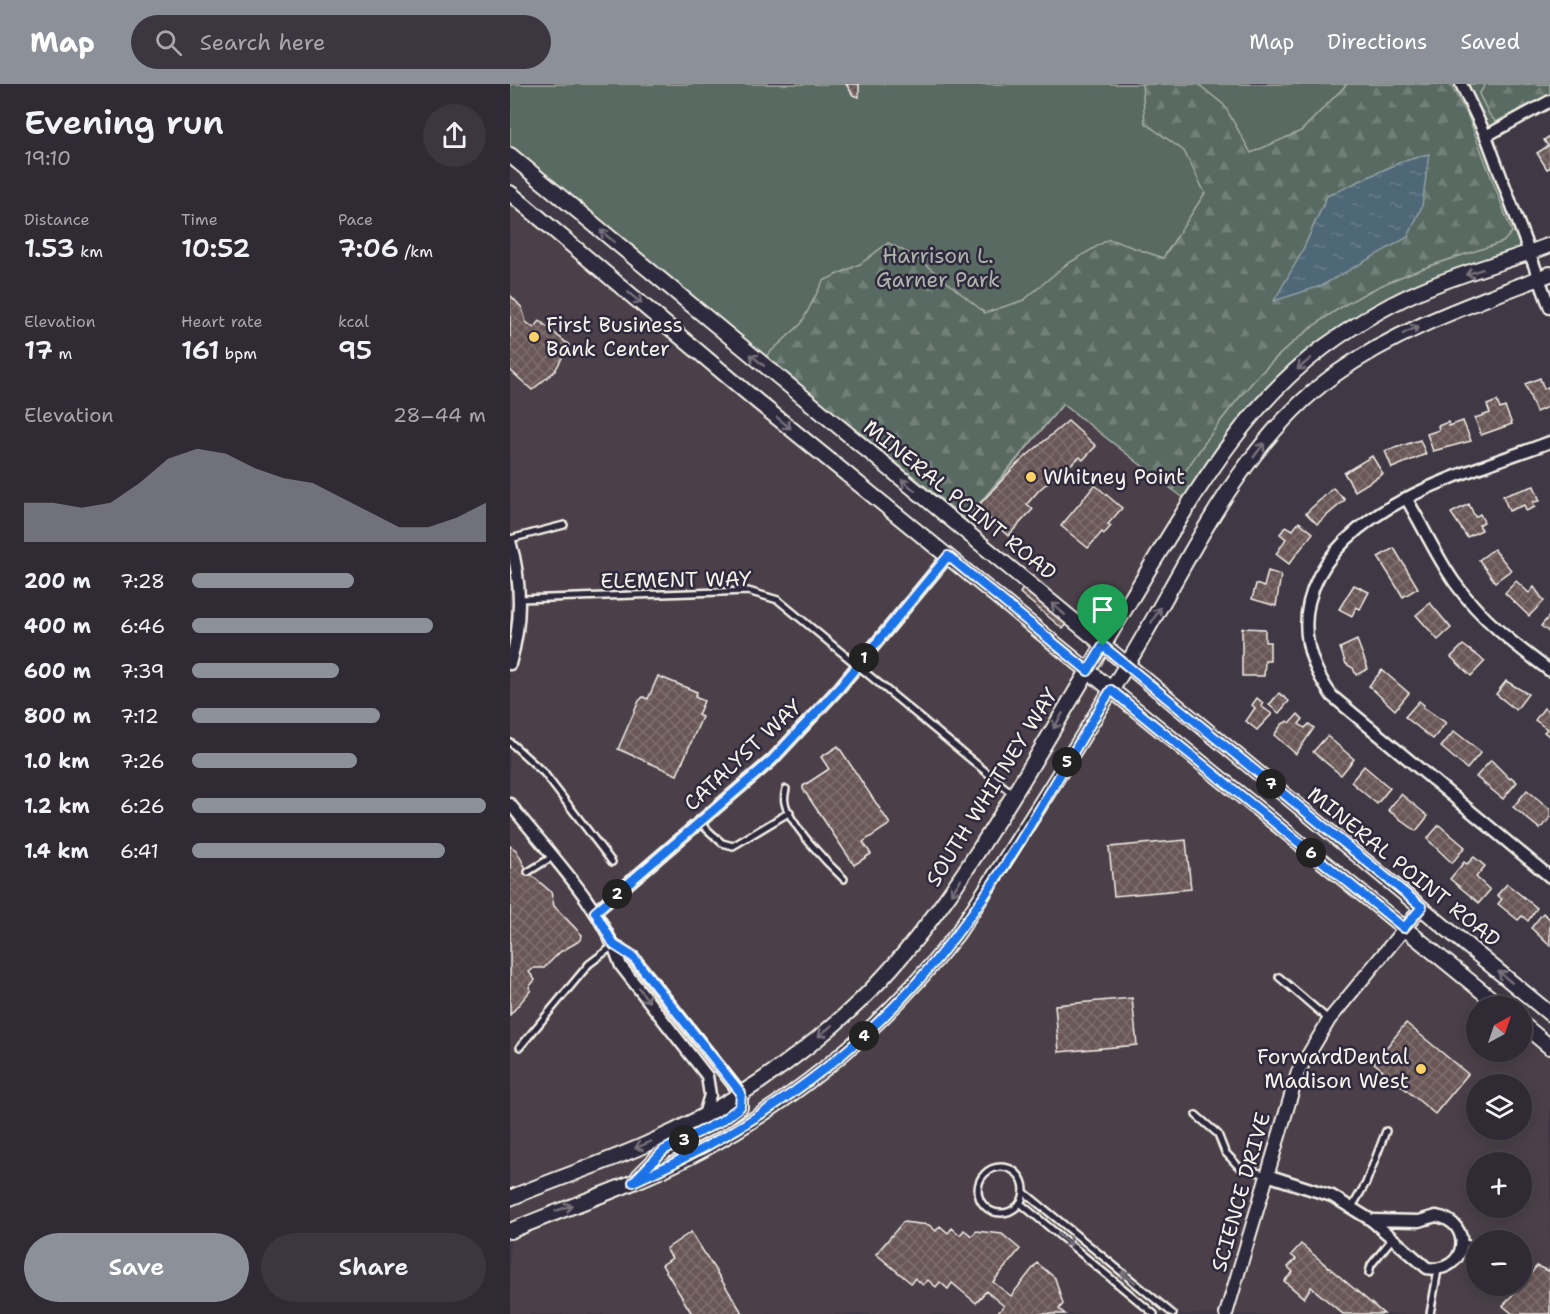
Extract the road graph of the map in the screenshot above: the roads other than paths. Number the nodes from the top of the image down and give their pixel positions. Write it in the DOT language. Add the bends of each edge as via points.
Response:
graph roads {
  1 [pos="1461,84"];
  2 [pos="1550,101"];
  3 [pos="1486,136"];
  4 [pos="510,155"];
  5 [pos="510,193"];
  6 [pos="1550,245"];
  7 [pos="1529,253"];
  8 [pos="1545,276"];
  9 [pos="1550,308"];
  10 [pos="1550,442"];
  11 [pos="1406,498"];
  12 [pos="564,525"];
  13 [pos="510,540"];
  14 [pos="948,556"];
  15 [pos="520,599"];
  16 [pos="1103,646"];
  17 [pos="510,664"];
  18 [pos="858,665"];
  19 [pos="1126,666"];
  20 [pos="1088,671"];
  21 [pos="1550,671"];
  22 [pos="1111,690"];
  23 [pos="510,742"];
  24 [pos="786,789"];
  25 [pos="1014,795"];
  26 [pos="510,804"];
  27 [pos="790,812"];
  28 [pos="699,822"];
  29 [pos="552,857"];
  30 [pos="612,862"];
  31 [pos="528,872"];
  32 [pos="1550,877"];
  33 [pos="844,879"];
  34 [pos="1422,907"];
  35 [pos="595,912"];
  36 [pos="1404,928"];
  37 [pos="614,945"];
  38 [pos="1279,977"];
  39 [pos="1488,996"];
  40 [pos="1550,1014"];
  41 [pos="1329,1020"];
  42 [pos="1532,1032"];
  43 [pos="520,1047"];
  44 [pos="1550,1047"];
  45 [pos="741,1093"];
  46 [pos="704,1115"];
  47 [pos="1196,1115"];
  48 [pos="1386,1131"];
  49 [pos="1267,1175"];
  50 [pos="633,1182"];
  51 [pos="1024,1192"];
  52 [pos="510,1198"];
  53 [pos="1020,1203"];
  54 [pos="1352,1207"];
  55 [pos="1371,1220"];
  56 [pos="510,1231"];
  57 [pos="1392,1239"];
  58 [pos="1462,1243"];
  59 [pos="1466,1244"];
  60 [pos="1438,1270"];
  61 [pos="1369,1273"];
  62 [pos="1165,1308"];
  63 [pos="1154,1314"];
  64 [pos="1160,1314"];
  65 [pos="1173,1314"];
  66 [pos="1226,1314"];
  67 [pos="1430,1314"];
  1 -- 3 [label="street"];
  2 -- 3 [label="street"];
  3 -- 7 [label="street"];
  16 -- 4 [label="main road, MINERAL POINT ROAD, one-way"];
  5 -- 14 [label="main road, one-way"];
  6 -- 7 [label="main road, SOUTH WHITNEY WAY"];
  7 -- 8 [label="street"];
  7 -- 16 [label="main road, SOUTH WHITNEY WAY, one-way" via="1431,286 1373,315 1283,381 1229,442"];
  8 -- 9 [label="street"];
  19 -- 8 [label="main road, one-way" via="1211,519 1270,436 1304,402 1376,347 1428,321"];
  10 -- 11 [label="street"];
  11 -- 21 [label="street" via="1455,582 1477,610"];
  11 -- 32 [label="street" via="1371,519 1327,563 1313,588 1306,623 1311,658 1332,696"];
  12 -- 13 [label="lane"];
  13 -- 15 [label="street"];
  14 -- 18 [label="street, CATALYST WAY"];
  14 -- 20 [label="main road"];
  15 -- 17 [label="street"];
  15 -- 18 [label="lane, ELEMENT WAY" via="748,591 778,600"];
  16 -- 19 [label="main road, MINERAL POINT ROAD"];
  16 -- 20 [label="main road, SOUTH WHITNEY WAY"];
  18 -- 25 [label="lane, ELEMENT WAY"];
  18 -- 28 [label="street, CATALYST WAY" via="772,760"];
  19 -- 22 [label="main road"];
  19 -- 34 [label="main road, MINERAL POINT ROAD"];
  20 -- 22 [label="main road"];
  20 -- 25 [label="main road, SOUTH WHITNEY WAY, one-way"];
  22 -- 36 [label="main road"];
  22 -- 50 [label="main road" via="957,934 894,1006 834,1062 782,1101 702,1150"];
  23 -- 30 [label="lane" via="544,773"];
  24 -- 27 [label="lane" via="785,803"];
  25 -- 45 [label="main road, SOUTH WHITNEY WAY, one-way" via="950,897 886,972 815,1039"];
  26 -- 29 [label="street"];
  27 -- 28 [label="lane" via="734,846 722,843"];
  27 -- 33 [label="lane" via="822,858"];
  28 -- 35 [label="street, CATALYST WAY"];
  29 -- 31 [label="lane"];
  29 -- 35 [label="street"];
  34 -- 36 [label="street, SCIENCE DRIVE"];
  40 -- 34 [label="main road, MINERAL POINT ROAD, one-way"];
  35 -- 37 [label="street"];
  36 -- 39 [label="main road"];
  36 -- 41 [label="street, SCIENCE DRIVE"];
  37 -- 43 [label="lane" via="576,977"];
  37 -- 45 [label="street" via="633,957"];
  37 -- 46 [label="street, one-way" via="621,966 707,1076 710,1095"];
  38 -- 41 [label="lane"];
  41 -- 49 [label="street, SCIENCE DRIVE" via="1298,1072"];
  42 -- 44 [label="main road"];
  45 -- 46 [label="main road, SOUTH WHITNEY WAY"];
  45 -- 50 [label="main road" via="740,1107 664,1150"];
  46 -- 52 [label="main road, SOUTH WHITNEY WAY, one-way" via="646,1144"];
  47 -- 49 [label="lane" via="1218,1134 1225,1152 1239,1167"];
  48 -- 54 [label="lane"];
  49 -- 54 [label="street" via="1311,1188"];
  49 -- 66 [label="street, SCIENCE DRIVE"];
  56 -- 50 [label="main road, one-way"];
  51 -- 53 [label="lane"];
  51 -- 53 [label="lane" via="1020,1178 1008,1169 992,1169 981,1179 978,1194 986,1208 1000,1213"];
  62 -- 51 [label="lane, one-way"];
  53 -- 63 [label="lane, one-way"];
  54 -- 55 [label="street"];
  55 -- 57 [label="street"];
  55 -- 58 [label="street" via="1446,1218 1461,1233"];
  57 -- 60 [label="street" via="1427,1268"];
  57 -- 61 [label="lane"];
  58 -- 59 [label="lane"];
  58 -- 60 [label="street" via="1460,1254 1451,1265"];
  60 -- 67 [label="lane"];
  62 -- 64 [label="lane"];
  62 -- 65 [label="lane"];
}
